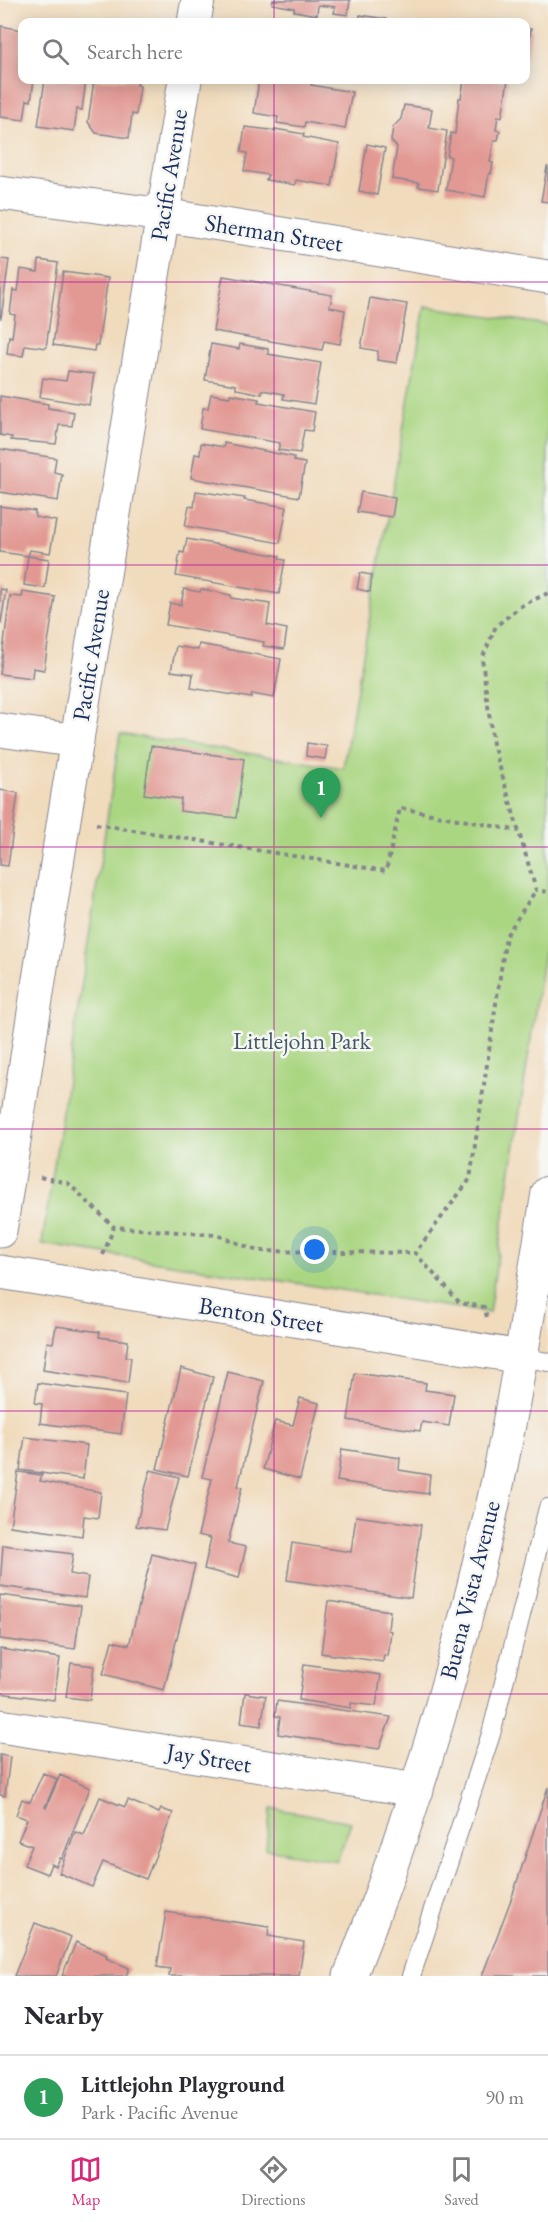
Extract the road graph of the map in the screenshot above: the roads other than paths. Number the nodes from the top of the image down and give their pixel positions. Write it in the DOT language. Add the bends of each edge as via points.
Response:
graph roads {
  1 [pos="198,0"];
  2 [pos="195,18"];
  3 [pos="184,84"];
  4 [pos="0,194"];
  5 [pos="163,215"];
  6 [pos="548,277"];
  7 [pos="0,730"];
  8 [pos="77,741"];
  9 [pos="548,1193"];
  10 [pos="0,1231"];
  11 [pos="0,1272"];
  12 [pos="535,1359"];
  13 [pos="548,1508"];
  14 [pos="0,1726"];
  15 [pos="417,1790"];
  16 [pos="350,1976"];
  17 [pos="411,1976"];
  1 -- 2 [label="street"];
  3 -- 5 [label="street, Pacific Avenue"];
  4 -- 5 [label="street, Sherman Street"];
  5 -- 6 [label="street, Sherman Street"];
  5 -- 8 [label="street, Pacific Avenue"];
  7 -- 8 [label="street"];
  8 -- 10 [label="street, Pacific Avenue"];
  9 -- 12 [label="street, Buena Vista Avenue"];
  11 -- 12 [label="street, Benton Street"];
  12 -- 15 [label="street, Buena Vista Avenue" via="501,1466"];
  13 -- 17 [label="lane" via="490,1734"];
  14 -- 15 [label="street, Jay Street"];
  15 -- 16 [label="street, Buena Vista Avenue"];
}
